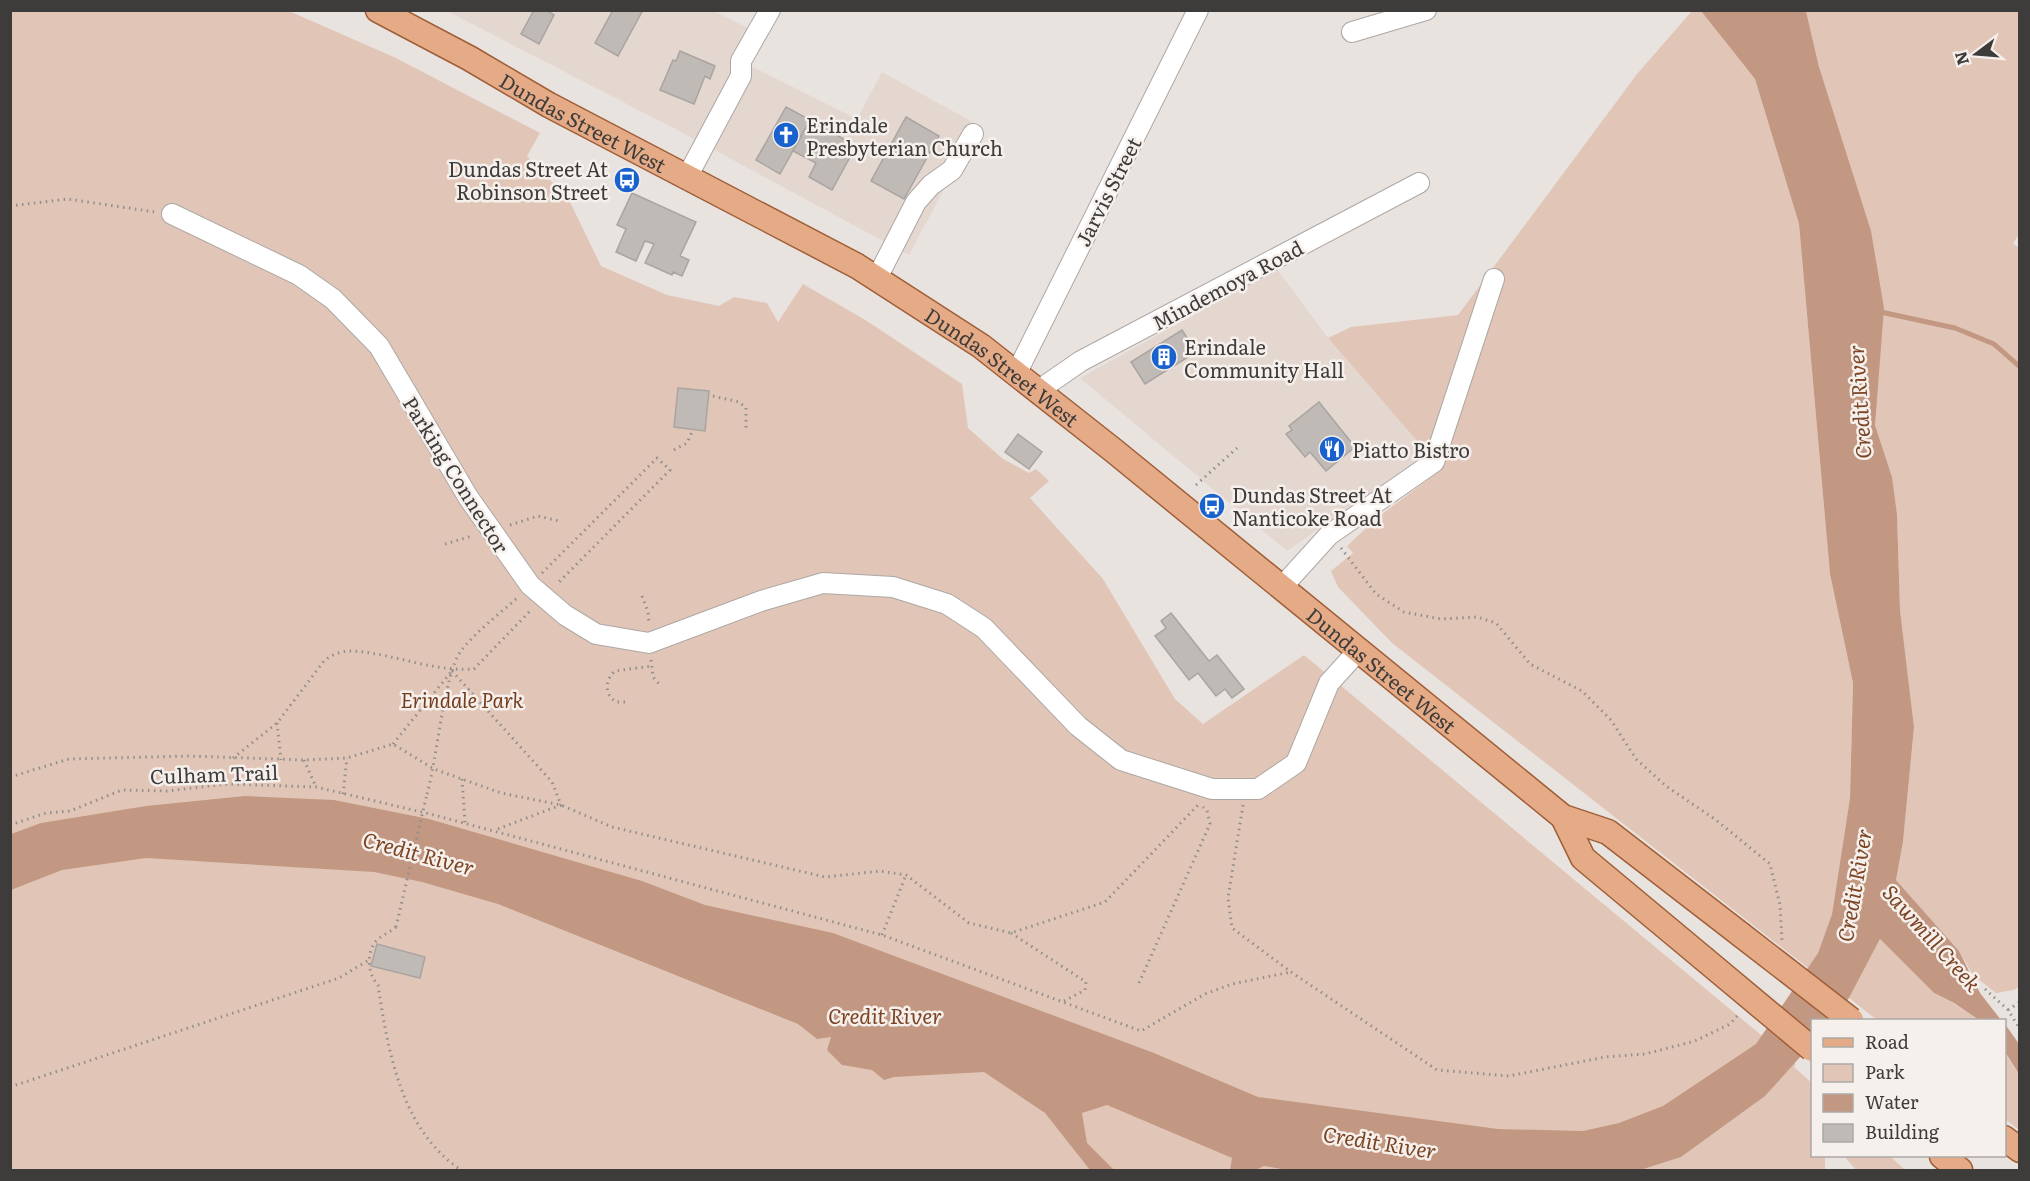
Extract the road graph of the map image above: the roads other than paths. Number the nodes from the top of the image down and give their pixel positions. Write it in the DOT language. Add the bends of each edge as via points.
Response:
graph roads {
  1 [pos="378,10"];
  2 [pos="770,10"];
  3 [pos="1198,10"];
  4 [pos="1426,10"];
  5 [pos="1352,32"];
  6 [pos="973,134"];
  7 [pos="687,177"];
  8 [pos="1419,183"];
  9 [pos="172,214"];
  10 [pos="877,278"];
  11 [pos="1494,279"];
  12 [pos="1017,372"];
  13 [pos="1039,390"];
  14 [pos="1281,588"];
  15 [pos="1358,651"];
  16 [pos="1563,818"];
  17 [pos="1850,1019"];
  18 [pos="1811,1047"];
  19 [pos="2006,1140"];
  20 [pos="2019,1150"];
  21 [pos="1944,1157"];
  22 [pos="1960,1170"];
  1 -- 7 [label="main road, Dundas Street West"];
  2 -- 7 [label="street" via="741,61 741,76"];
  3 -- 12 [label="street, Jarvis Street"];
  4 -- 5 [label="street"];
  6 -- 10 [label="street" via="952,170 916,202"];
  7 -- 10 [label="main road, Dundas Street West"];
  8 -- 13 [label="street, Mindemoya Road" via="1081,361"];
  9 -- 15 [label="street, Parking Connector" via="299,275 333,299 379,346 473,506 537,591 596,634 649,643 761,601 823,583 893,587 947,604 984,628 1078,726 1121,760 1205,796 1258,789 1296,763 1329,683"];
  10 -- 12 [label="main road, Dundas Street West"];
  11 -- 14 [label="street" via="1434,462 1329,535"];
  12 -- 13 [label="main road, Dundas Street West"];
  13 -- 14 [label="main road, Dundas Street West"];
  14 -- 15 [label="main road, Dundas Street West"];
  15 -- 16 [label="main road, Dundas Street West"];
  16 -- 17 [label="main road, Dundas Street West, bridge" via="1608,832"];
  16 -- 18 [label="main road, Dundas Street West, bridge" via="1583,858"];
  19 -- 20 [label="main road"];
  21 -- 22 [label="main road"];
}
